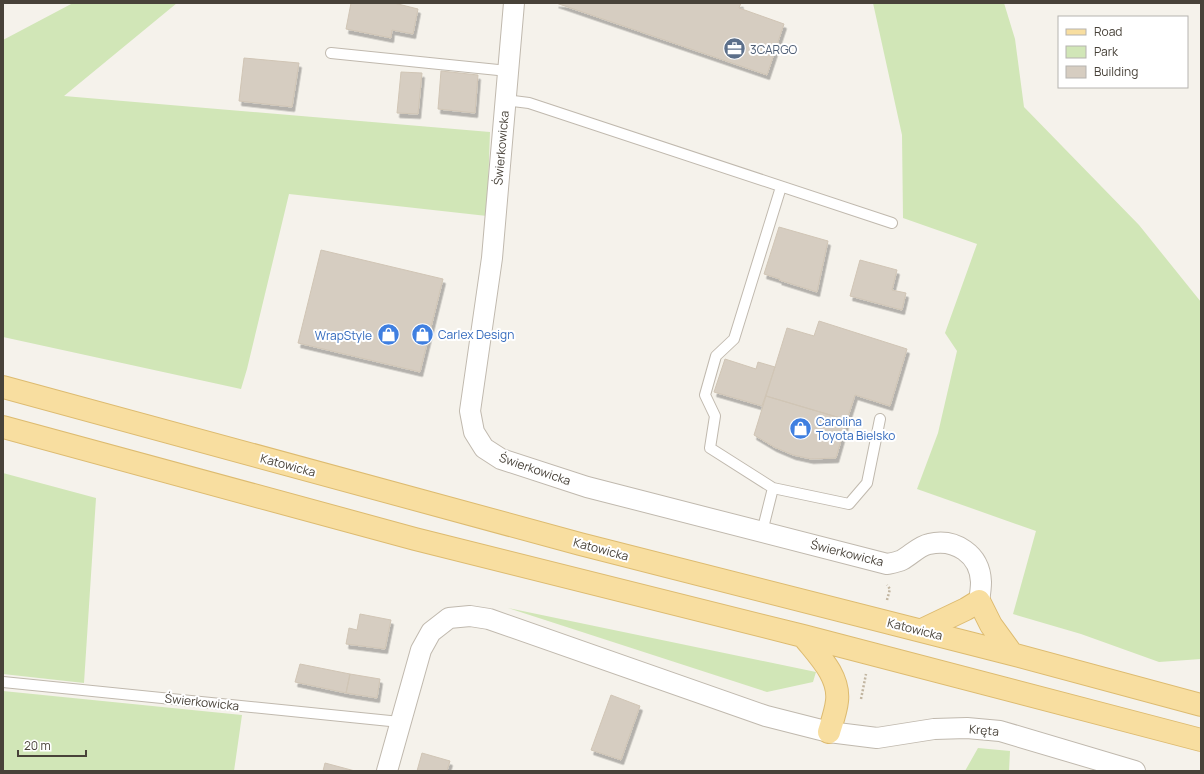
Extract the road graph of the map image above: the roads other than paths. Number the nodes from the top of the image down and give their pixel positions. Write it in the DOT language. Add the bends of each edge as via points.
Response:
graph roads {
  1 [pos="514,3"];
  2 [pos="331,53"];
  3 [pos="508,71"];
  4 [pos="505,100"];
  5 [pos="781,187"];
  6 [pos="892,223"];
  7 [pos="3,387"];
  8 [pos="880,419"];
  9 [pos="3,427"];
  10 [pos="773,488"];
  11 [pos="762,532"];
  12 [pos="979,601"];
  13 [pos="922,630"];
  14 [pos="803,636"];
  15 [pos="1012,654"];
  16 [pos="3,682"];
  17 [pos="1201,705"];
  18 [pos="400,722"];
  19 [pos="829,732"];
  20 [pos="1201,740"];
  21 [pos="387,771"];
  22 [pos="1135,771"];
  1 -- 3 [label="street, Świerkowicka"];
  2 -- 3 [label="lane"];
  3 -- 4 [label="street, Świerkowicka"];
  4 -- 5 [label="lane" via="529,103"];
  4 -- 11 [label="street, Świerkowicka" via="492,258 470,411 474,432 484,448 501,459 587,487"];
  5 -- 6 [label="lane"];
  5 -- 10 [label="lane" via="734,339 716,356 705,395 715,416 710,448"];
  7 -- 13 [label="main road, Katowicka" via="572,542"];
  8 -- 10 [label="lane" via="867,483 849,504"];
  9 -- 14 [label="main road" via="415,539"];
  10 -- 11 [label="lane"];
  11 -- 12 [label="street, Świerkowicka" via="887,564 901,561 928,544 944,542 959,546 970,554 978,568 981,582"];
  12 -- 13 [label="main road"];
  12 -- 15 [label="main road" via="991,625"];
  13 -- 15 [label="main road, Katowicka"];
  14 -- 19 [label="main road" via="827,666 836,683 838,701"];
  14 -- 20 [label="main road"];
  15 -- 17 [label="main road, Katowicka"];
  16 -- 18 [label="lane, Świerkowicka"];
  18 -- 19 [label="street" via="421,650 431,632 449,618 470,616 489,619 766,716"];
  18 -- 21 [label="street"];
  19 -- 22 [label="street, Kręta" via="877,738 934,729 1000,731"];
}
